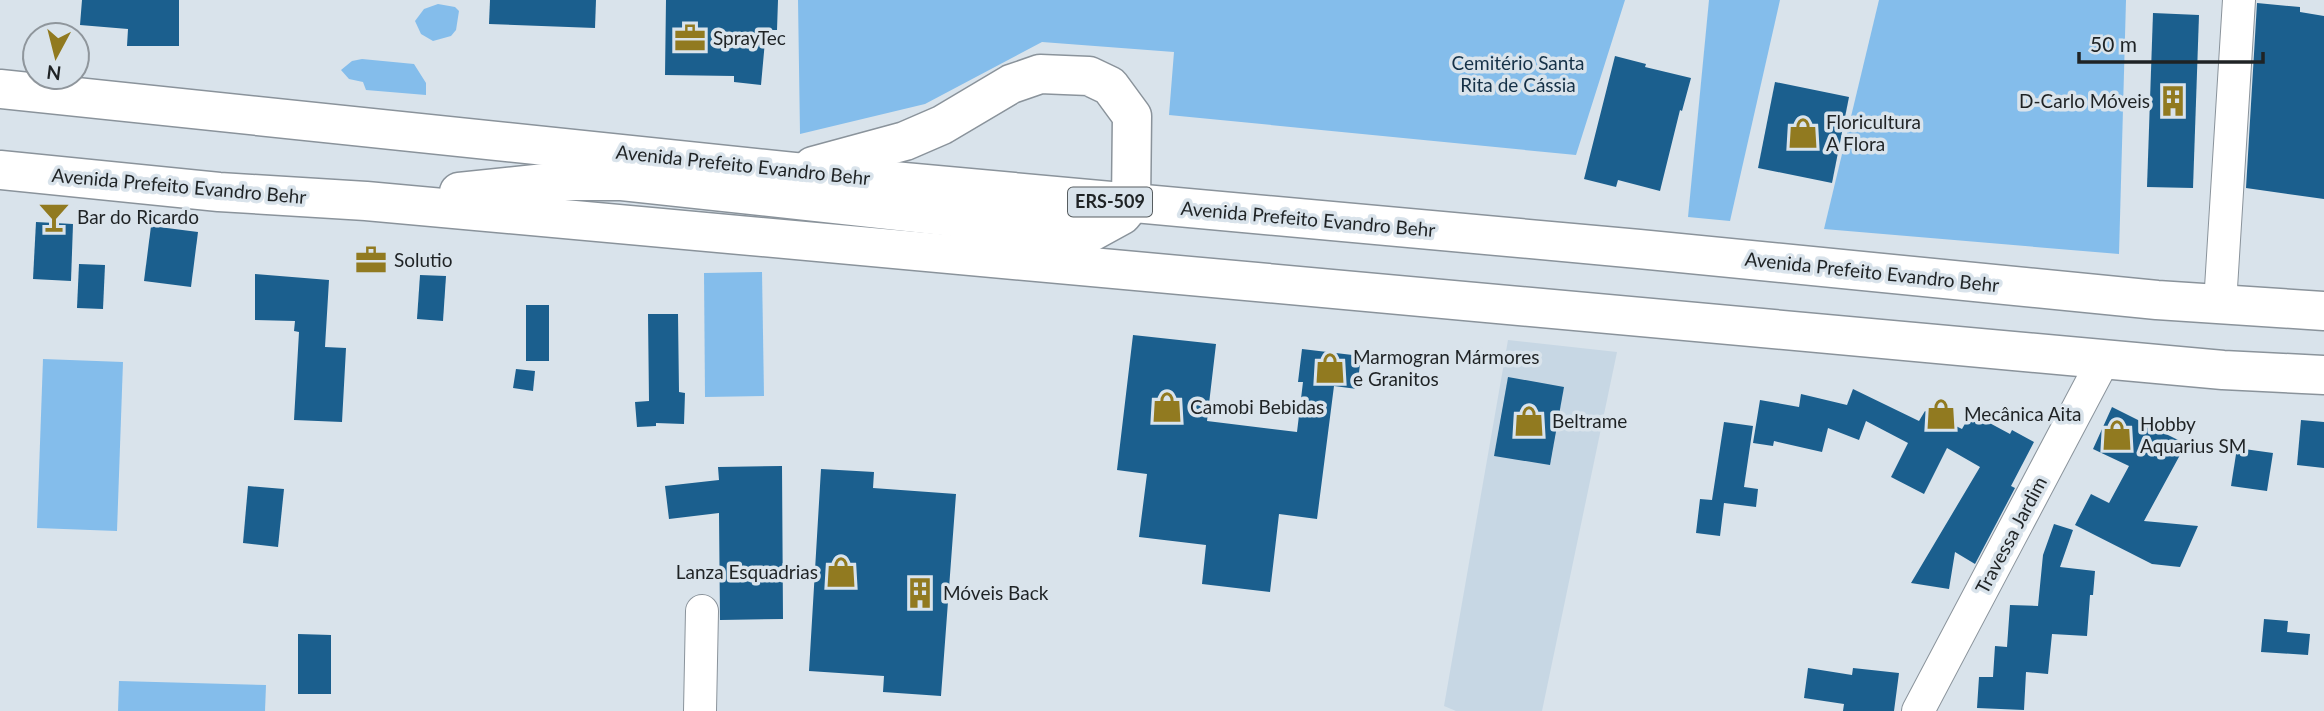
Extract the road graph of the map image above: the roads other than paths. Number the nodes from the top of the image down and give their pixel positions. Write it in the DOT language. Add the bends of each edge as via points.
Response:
graph roads {
  1 [pos="2219,0"];
  2 [pos="2239,0"];
  3 [pos="0,89"];
  4 [pos="0,170"];
  5 [pos="794,172"];
  6 [pos="366,201"];
  7 [pos="1132,204"];
  8 [pos="2213,304"];
  9 [pos="2324,311"];
  10 [pos="2104,359"];
  11 [pos="2318,366"];
  12 [pos="702,611"];
  13 [pos="700,711"];
  14 [pos="1918,711"];
  1 -- 8 [label="street"];
  2 -- 8 [label="street"];
  3 -- 5 [label="highway, Avenida Prefeito Evandro Behr / ERS-509"];
  4 -- 6 [label="highway, Avenida Prefeito Evandro Behr"];
  5 -- 7 [label="highway, Avenida Prefeito Evandro Behr / ERS-509"];
  5 -- 7 [label="highway" via="905,141 1011,84 1040,74 1065,73 1089,76 1110,86 1132,116"];
  6 -- 7 [label="highway" via="564,181 622,181 1091,232"];
  6 -- 10 [label="highway, Avenida Prefeito Evandro Behr"];
  7 -- 8 [label="highway, Avenida Prefeito Evandro Behr / ERS-509"];
  8 -- 9 [label="highway, Avenida Prefeito Evandro Behr / ERS-509"];
  10 -- 11 [label="highway, Avenida Prefeito Evandro Behr" via="2223,370"];
  10 -- 14 [label="street, Travessa Jardim"];
  12 -- 13 [label="street"];
}
